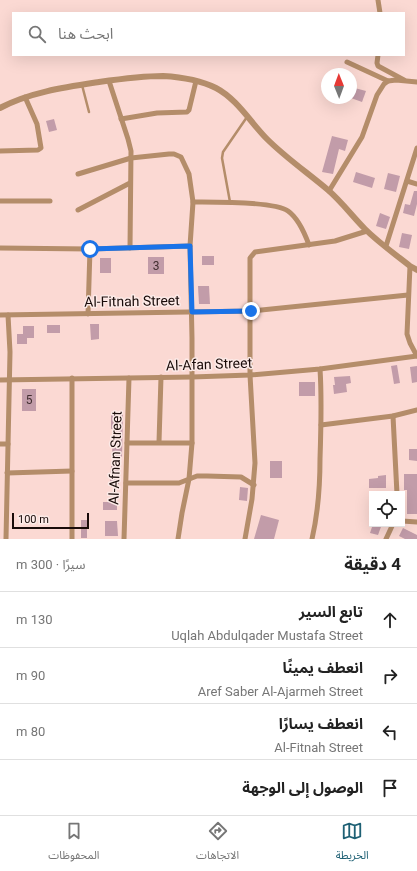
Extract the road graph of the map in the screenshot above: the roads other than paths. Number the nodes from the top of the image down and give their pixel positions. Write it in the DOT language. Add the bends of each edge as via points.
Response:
graph roads {
  1 [pos="378,0"];
  2 [pos="380,12"];
  3 [pos="378,56"];
  4 [pos="347,62"];
  5 [pos="405,80"];
  6 [pos="109,81"];
  7 [pos="196,81"];
  8 [pos="388,81"];
  9 [pos="417,82"];
  10 [pos="82,85"];
  11 [pos="25,97"];
  12 [pos="0,108"];
  13 [pos="89,112"];
  14 [pos="247,117"];
  15 [pos="121,119"];
  16 [pos="417,148"];
  17 [pos="0,151"];
  18 [pos="131,158"];
  19 [pos="78,174"];
  20 [pos="407,182"];
  21 [pos="130,183"];
  22 [pos="417,184"];
  23 [pos="329,191"];
  24 [pos="0,201"];
  25 [pos="50,201"];
  26 [pos="193,202"];
  27 [pos="230,202"];
  28 [pos="78,210"];
  29 [pos="367,231"];
  30 [pos="309,245"];
  31 [pos="190,246"];
  32 [pos="386,246"];
  33 [pos="0,248"];
  34 [pos="130,248"];
  35 [pos="90,249"];
  36 [pos="410,266"];
  37 [pos="417,270"];
  38 [pos="408,295"];
  39 [pos="251,311"];
  40 [pos="192,312"];
  41 [pos="8,314"];
  42 [pos="88,314"];
  43 [pos="0,315"];
  44 [pos="417,356"];
  45 [pos="320,369"];
  46 [pos="250,375"];
  47 [pos="161,377"];
  48 [pos="192,377"];
  49 [pos="72,378"];
  50 [pos="129,378"];
  51 [pos="0,380"];
  52 [pos="9,380"];
  53 [pos="417,410"];
  54 [pos="393,416"];
  55 [pos="321,425"];
  56 [pos="159,442"];
  57 [pos="127,443"];
  58 [pos="192,443"];
  59 [pos="0,444"];
  60 [pos="8,444"];
  61 [pos="72,471"];
  62 [pos="7,473"];
  63 [pos="189,479"];
  64 [pos="126,484"];
  65 [pos="254,485"];
  66 [pos="397,491"];
  67 [pos="405,521"];
  68 [pos="417,522"];
  69 [pos="392,527"];
  70 [pos="6,539"];
  71 [pos="72,539"];
  72 [pos="124,539"];
  73 [pos="178,539"];
  74 [pos="245,539"];
  75 [pos="312,539"];
  76 [pos="386,539"];
  1 -- 2 [label="street"];
  3 -- 5 [label="street" via="378,66"];
  4 -- 8 [label="street"];
  5 -- 8 [label="street"];
  5 -- 9 [label="street"];
  6 -- 7 [label="street" via="163,76"];
  6 -- 10 [label="street"];
  6 -- 15 [label="street"];
  7 -- 14 [label="street" via="224,93"];
  7 -- 15 [label="street" via="187,112 157,113"];
  8 -- 23 [label="street" via="380,88 362,137"];
  10 -- 11 [label="street"];
  10 -- 13 [label="lane"];
  11 -- 12 [label="street"];
  11 -- 17 [label="street" via="37,124 41,148"];
  14 -- 23 [label="street" via="279,150"];
  14 -- 27 [label="lane" via="223,152"];
  15 -- 18 [label="street" via="130,145"];
  16 -- 20 [label="street"];
  18 -- 19 [label="street"];
  18 -- 21 [label="street"];
  18 -- 26 [label="street" via="169,154 181,157 189,174"];
  20 -- 22 [label="street"];
  20 -- 32 [label="street"];
  21 -- 28 [label="street"];
  21 -- 34 [label="street"];
  23 -- 29 [label="street"];
  24 -- 25 [label="street"];
  26 -- 27 [label="street"];
  26 -- 31 [label="street"];
  27 -- 30 [label="street" via="285,208 294,216"];
  29 -- 30 [label="street"];
  29 -- 32 [label="street"];
  30 -- 39 [label="street" via="252,254 249,262"];
  31 -- 34 [label="street"];
  31 -- 40 [label="street"];
  32 -- 36 [label="street"];
  33 -- 35 [label="street"];
  34 -- 35 [label="street"];
  35 -- 42 [label="street"];
  36 -- 37 [label="street"];
  36 -- 38 [label="street"];
  38 -- 39 [label="street, Al-Fitnah Street"];
  38 -- 44 [label="street" via="407,334"];
  39 -- 40 [label="street, Al-Fitnah Street"];
  39 -- 46 [label="street"];
  40 -- 42 [label="street, Al-Fitnah Street"];
  40 -- 48 [label="street"];
  41 -- 42 [label="street, Al-Fitnah Street"];
  41 -- 43 [label="street, Al-Fitnah Street"];
  41 -- 52 [label="street"];
  44 -- 45 [label="street, Al-Afan Street"];
  45 -- 46 [label="street, Al-Afan Street"];
  45 -- 55 [label="street"];
  46 -- 48 [label="street, Al-Afan Street"];
  46 -- 65 [label="street" via="256,457"];
  47 -- 48 [label="street, Al-Afan Street"];
  47 -- 50 [label="street, Al-Afan Street"];
  47 -- 56 [label="street"];
  48 -- 58 [label="street"];
  49 -- 50 [label="street, Al-Afan Street"];
  49 -- 52 [label="street, Al-Afan Street"];
  49 -- 61 [label="street"];
  50 -- 57 [label="street, Al-Afnan Street"];
  51 -- 52 [label="street, Al-Afan Street"];
  52 -- 60 [label="street"];
  53 -- 54 [label="street"];
  54 -- 55 [label="street"];
  54 -- 66 [label="street"];
  55 -- 75 [label="street" via="319,498"];
  56 -- 57 [label="street"];
  56 -- 58 [label="street"];
  57 -- 64 [label="street, Al-Afnan Street"];
  58 -- 63 [label="street"];
  59 -- 60 [label="street"];
  60 -- 62 [label="street"];
  61 -- 62 [label="street"];
  61 -- 71 [label="street"];
  62 -- 70 [label="street"];
  63 -- 64 [label="street" via="175,483"];
  63 -- 65 [label="street" via="201,476 241,477"];
  63 -- 73 [label="street"];
  64 -- 72 [label="street, Al-Afnan Street"];
  65 -- 74 [label="street"];
  67 -- 68 [label="street"];
  69 -- 76 [label="street"];
}
